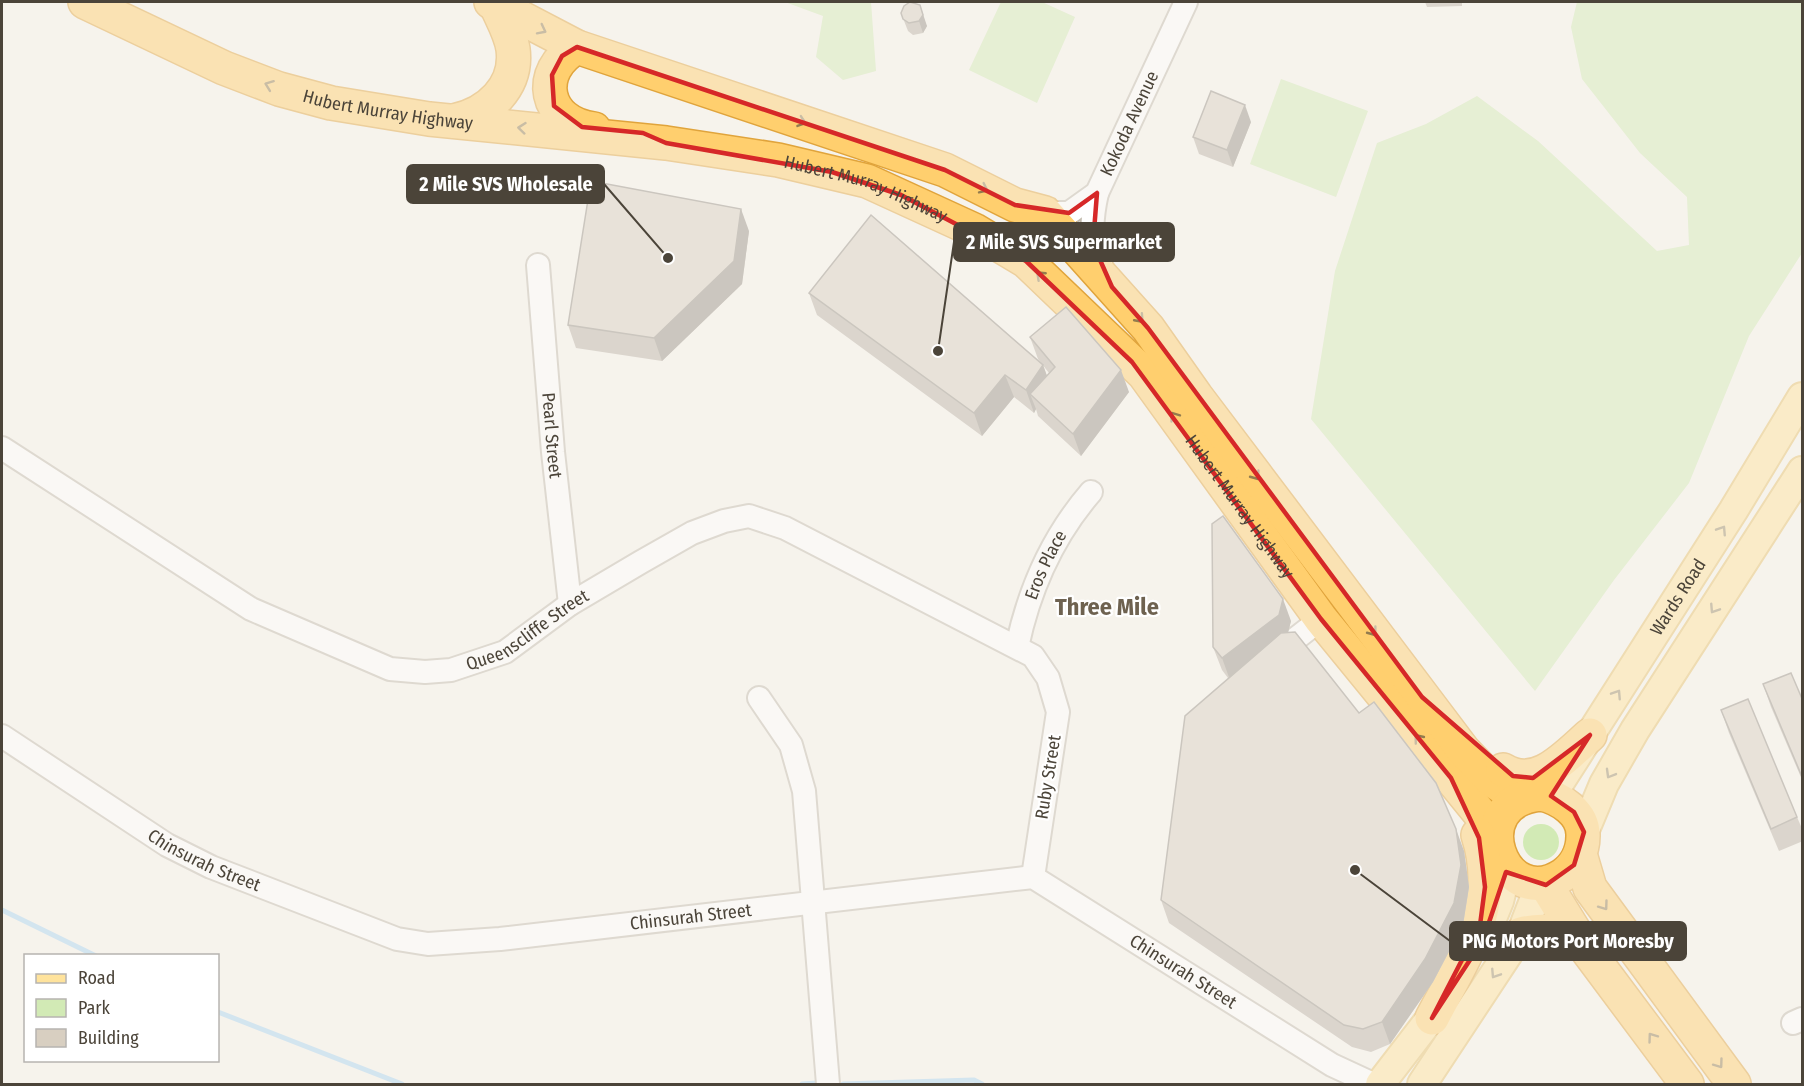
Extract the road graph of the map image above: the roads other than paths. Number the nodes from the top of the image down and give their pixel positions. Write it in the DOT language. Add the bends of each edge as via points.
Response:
graph roads {
  1 [pos="85,2"];
  2 [pos="1186,2"];
  3 [pos="493,3"];
  4 [pos="577,47"];
  5 [pos="454,122"];
  6 [pos="666,143"];
  7 [pos="1097,193"];
  8 [pos="1045,213"];
  9 [pos="538,265"];
  10 [pos="1112,287"];
  11 [pos="1803,397"];
  12 [pos="2,448"];
  13 [pos="1803,471"];
  14 [pos="1090,492"];
  15 [pos="570,604"];
  16 [pos="1321,619"];
  17 [pos="1017,647"];
  18 [pos="1257,668"];
  19 [pos="1048,678"];
  20 [pos="1422,697"];
  21 [pos="759,698"];
  22 [pos="1590,735"];
  23 [pos="2,736"];
  24 [pos="1451,778"];
  25 [pos="1536,797"];
  26 [pos="1496,832"];
  27 [pos="1582,843"];
  28 [pos="1507,869"];
  29 [pos="1033,876"];
  30 [pos="1543,885"];
  31 [pos="812,903"];
  32 [pos="1521,934"];
  33 [pos="1581,942"];
  34 [pos="1432,1018"];
  35 [pos="828,1084"];
  36 [pos="1373,1084"];
  37 [pos="1380,1084"];
  38 [pos="1422,1084"];
  39 [pos="1687,1084"];
  40 [pos="1734,1084"];
  5 -- 1 [label="highway, Hubert Murray Highway, one-way" via="331,103 279,89"];
  2 -- 7 [label="street, Kokoda Avenue"];
  3 -- 4 [label="highway, one-way"];
  3 -- 5 [label="highway" via="513,46 513,66 506,87 496,99 475,117"];
  4 -- 6 [label="highway" via="562,56 552,75 554,106 582,127 643,133"];
  4 -- 8 [label="highway, one-way" via="945,170 1015,205"];
  6 -- 5 [label="highway, Hubert Murray Highway, one-way"];
  16 -- 6 [label="highway, Hubert Murray Highway, one-way" via="1144,374 1026,261 974,230 867,181 778,160"];
  7 -- 8 [label="street, Kokoda Avenue" via="1069,213"];
  7 -- 10 [label="street" via="1091,218 1093,244"];
  8 -- 10 [label="highway, Hubert Murray Highway"];
  9 -- 15 [label="street, Pearl Street"];
  10 -- 20 [label="highway, Hubert Murray Highway, one-way" via="1148,328"];
  22 -- 11 [label="main road, Wards Road, one-way"];
  12 -- 15 [label="street, Queenscliffe Street" via="251,609 390,669 425,672 472,664 505,652"];
  13 -- 27 [label="main road, Wards Road, one-way" via="1635,730 1604,784"];
  14 -- 17 [label="street, Eros Place" via="1068,519 1026,603"];
  15 -- 17 [label="street, Queenscliffe Street" via="692,533 750,516 794,533"];
  16 -- 18 [label="street"];
  24 -- 16 [label="highway, Hubert Murray Highway, one-way"];
  17 -- 19 [label="street, Queenscliffe Street" via="1033,656"];
  19 -- 29 [label="street, Ruby Street" via="1058,712"];
  20 -- 22 [label="highway" via="1436,706 1467,741 1512,776 1533,778"];
  20 -- 25 [label="highway, Hubert Murray Highway" via="1492,780"];
  21 -- 31 [label="street" via="791,745 804,791"];
  22 -- 25 [label="main road, Wards Road"];
  23 -- 31 [label="street, Chinsurah Street" via="167,845 211,867 397,939 428,944 489,940"];
  24 -- 26 [label="highway, Hubert Murray Highway"];
  24 -- 34 [label="highway" via="1479,838 1485,858 1485,887 1480,925"];
  25 -- 26 [label="highway" via="1504,811"];
  25 -- 27 [label="highway" via="1564,802 1574,812"];
  26 -- 28 [label="highway" via="1498,852"];
  27 -- 30 [label="highway" via="1566,873"];
  27 -- 40 [label="highway, one-way" via="1590,888"];
  28 -- 30 [label="highway"];
  28 -- 34 [label="main road" via="1483,940"];
  29 -- 31 [label="street, Chinsurah Street"];
  29 -- 36 [label="street, Chinsurah Street" via="1332,1065"];
  30 -- 32 [label="main road"];
  30 -- 33 [label="highway"];
  31 -- 35 [label="street"];
  32 -- 33 [label="highway" via="1556,931"];
  32 -- 38 [label="main road, one-way"];
  39 -- 33 [label="highway, one-way"];
  34 -- 37 [label="main road"];
}
